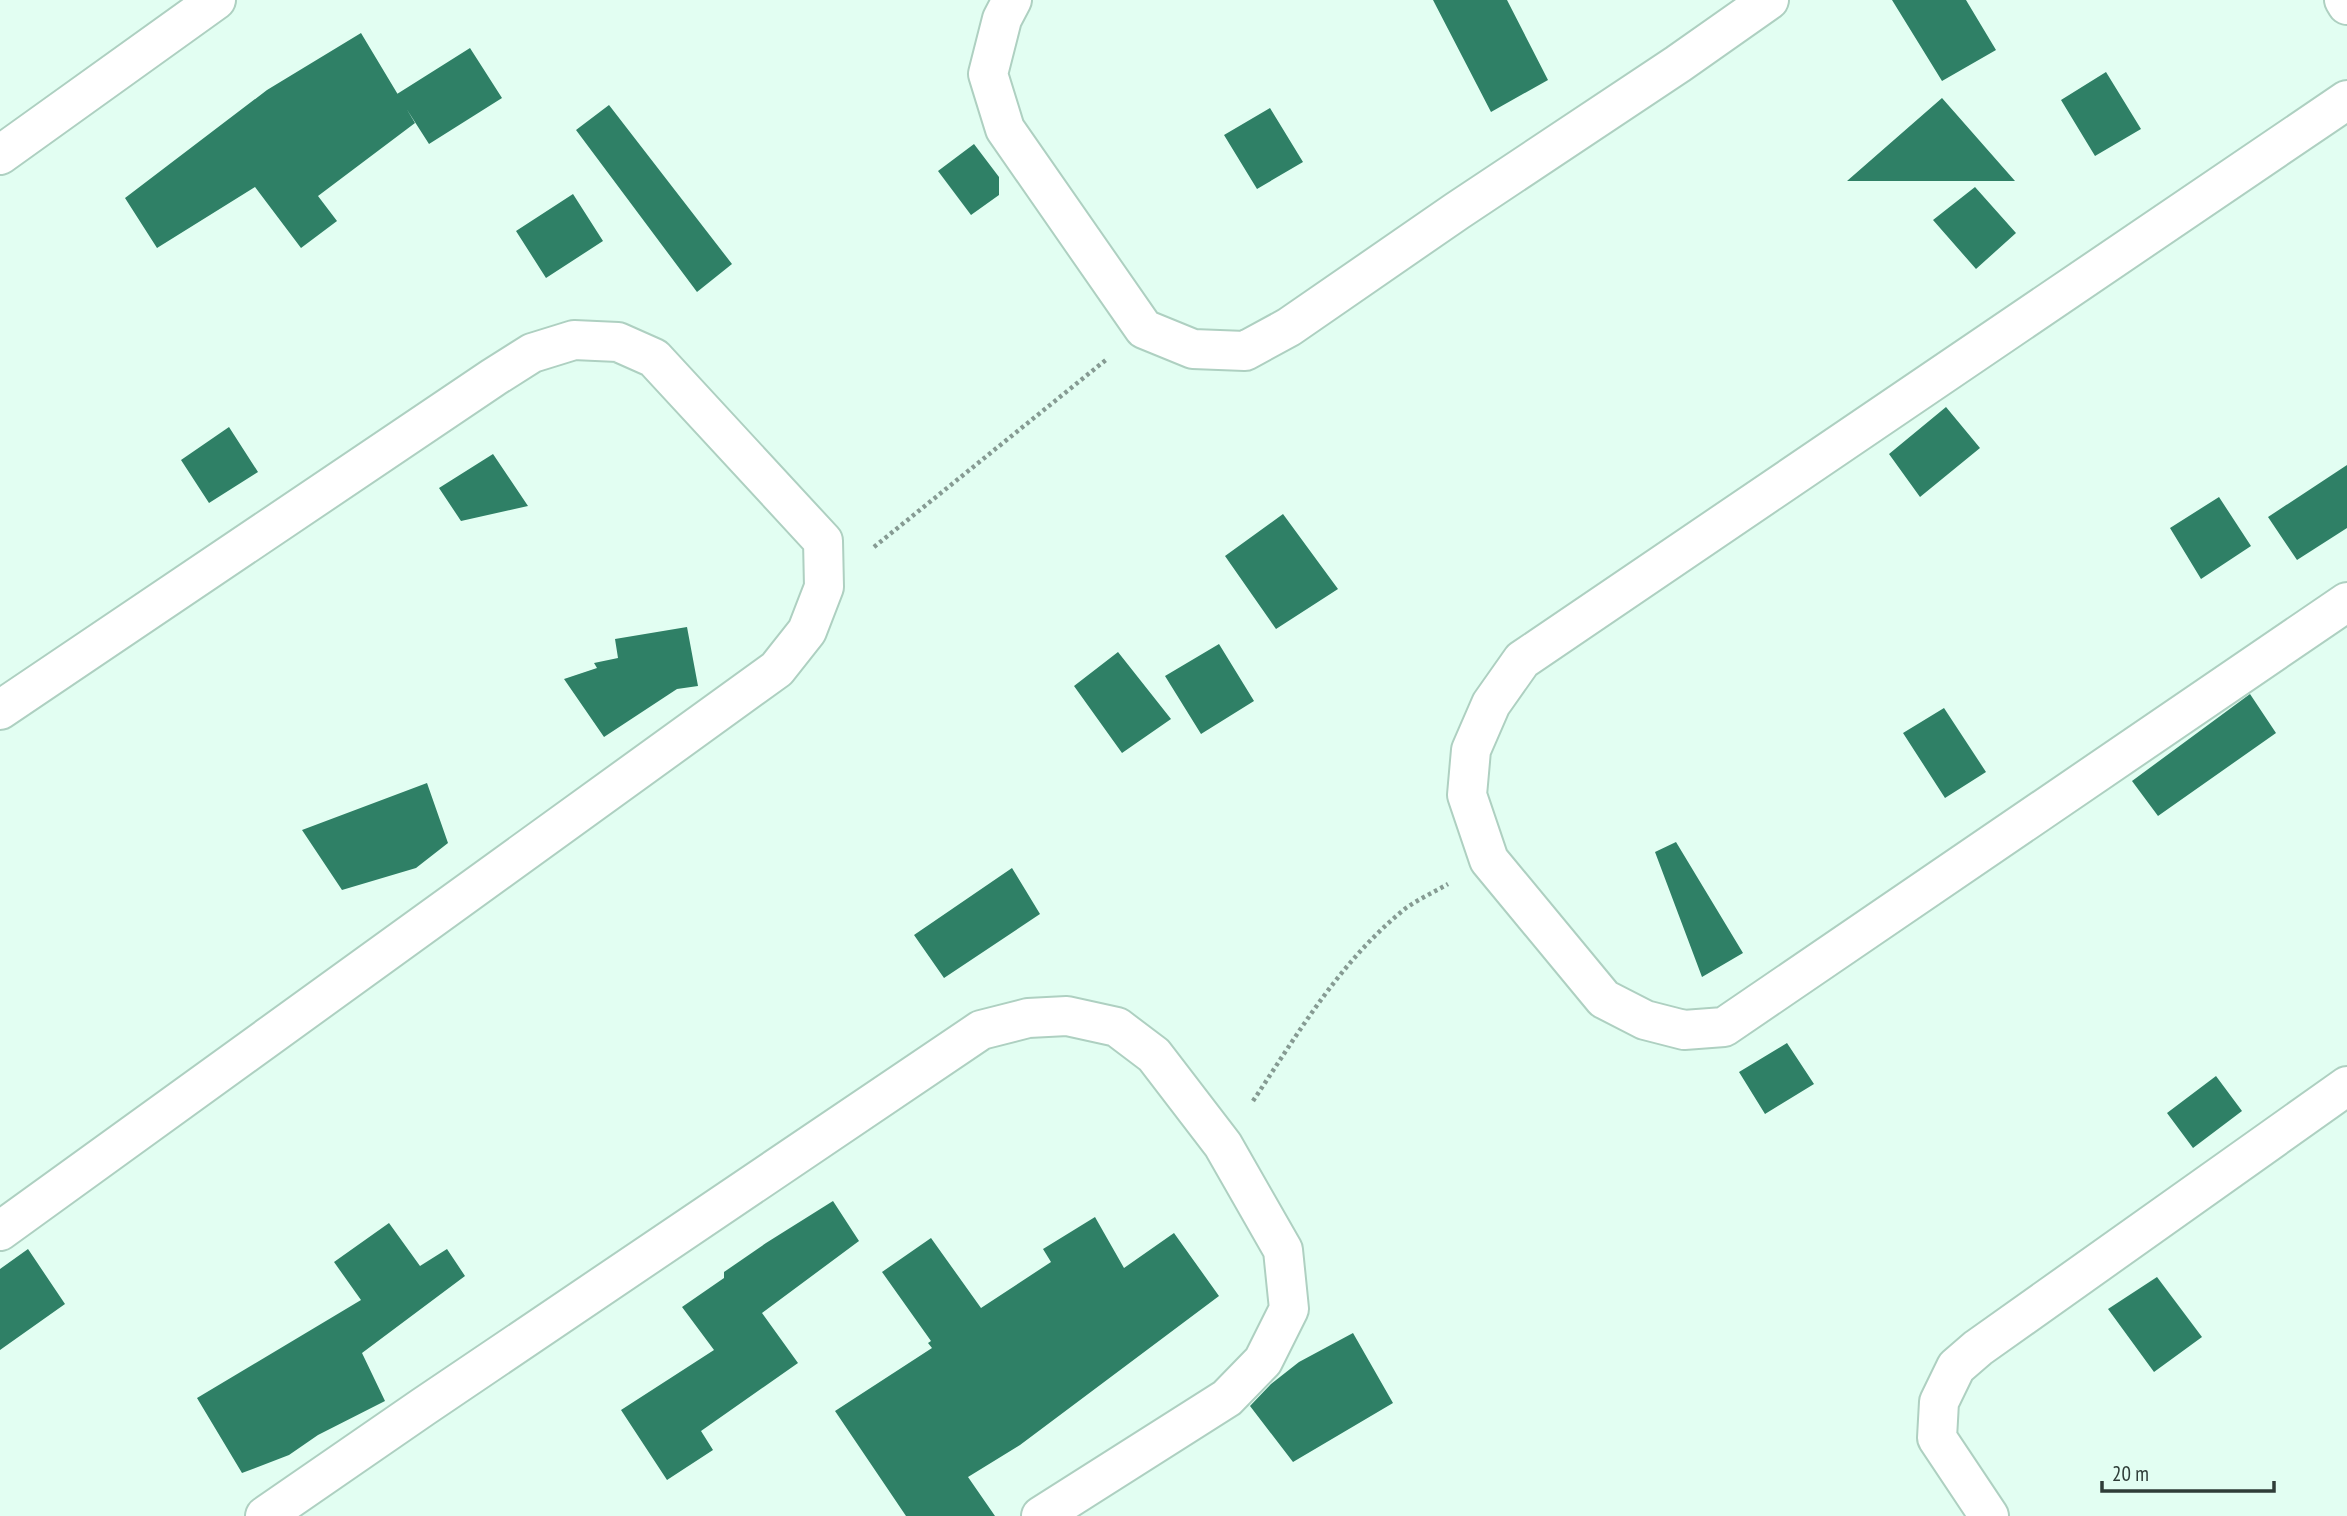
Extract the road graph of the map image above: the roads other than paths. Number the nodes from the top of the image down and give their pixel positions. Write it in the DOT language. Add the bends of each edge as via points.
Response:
graph roads {
  1 [pos="216,0"];
  2 [pos="1012,0"];
  3 [pos="1769,0"];
  4 [pos="2344,0"];
  5 [pos="2347,5"];
  6 [pos="2347,100"];
  7 [pos="0,155"];
  8 [pos="2347,601"];
  9 [pos="0,710"];
  10 [pos="2347,1086"];
  11 [pos="0,1231"];
  12 [pos="265,1516"];
  13 [pos="1041,1516"];
  14 [pos="1989,1516"];
  1 -- 7 [label="street"];
  2 -- 3 [label="street" via="1002,19 988,74 1004,129 1144,329 1193,349 1245,351 1289,327"];
  4 -- 5 [label="street"];
  6 -- 8 [label="street" via="1522,660 1491,704 1471,750 1467,795 1489,860 1604,999 1645,1020 1684,1030 1724,1027"];
  9 -- 11 [label="street" via="504,371 532,353 574,340 618,342 654,358 823,541 824,587 807,631 777,669"];
  10 -- 14 [label="street" via="1956,1367 1939,1402 1937,1438"];
  12 -- 13 [label="street" via="981,1030 1028,1018 1067,1016 1117,1027 1154,1055 1223,1145 1283,1250 1289,1309 1263,1361 1227,1398"];
}
